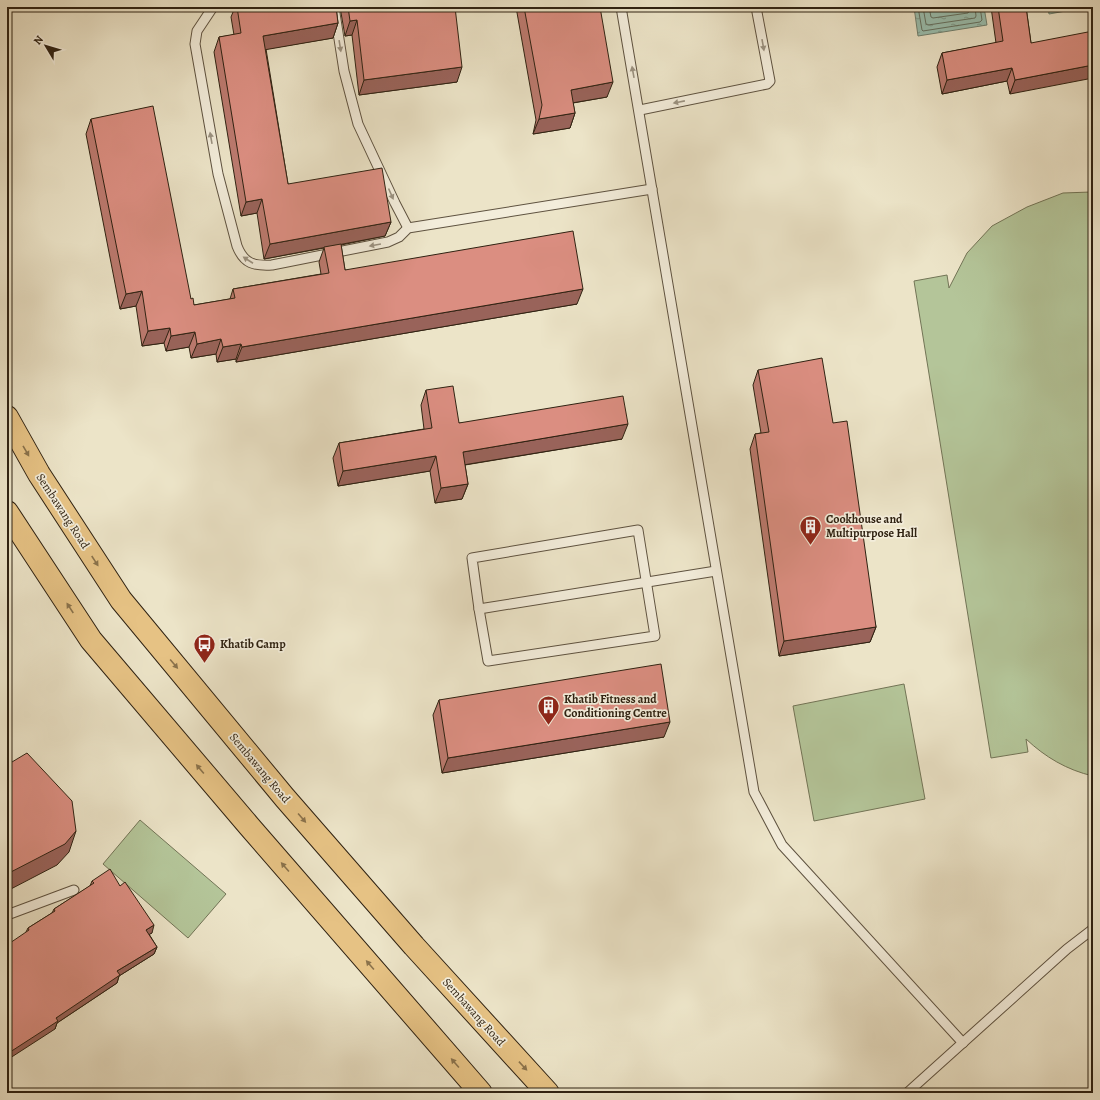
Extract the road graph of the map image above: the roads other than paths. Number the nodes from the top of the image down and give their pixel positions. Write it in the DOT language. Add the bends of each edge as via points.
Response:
graph roads {
  1 [pos="213,7"];
  2 [pos="334,7"];
  3 [pos="621,7"];
  4 [pos="756,7"];
  5 [pos="640,110"];
  6 [pos="652,189"];
  7 [pos="408,228"];
  8 [pos="7,417"];
  9 [pos="7,512"];
  10 [pos="716,571"];
  11 [pos="646,582"];
  12 [pos="479,609"];
  13 [pos="74,890"];
  14 [pos="7,915"];
  15 [pos="1093,929"];
  16 [pos="963,1043"];
  17 [pos="481,1093"];
  18 [pos="548,1093"];
  19 [pos="907,1093"];
  7 -- 1 [label="lane, one-way" via="399,237 388,242 272,265 257,266 240,254 218,174 195,44 197,31"];
  2 -- 7 [label="lane, one-way" via="344,72 358,124"];
  5 -- 3 [label="lane, one-way"];
  4 -- 5 [label="lane, one-way" via="770,81 767,84"];
  5 -- 6 [label="lane"];
  6 -- 7 [label="lane"];
  6 -- 10 [label="lane"];
  8 -- 18 [label="main road, Sembawang Road, one-way" via="39,474 121,600 285,798 414,946"];
  17 -- 9 [label="main road, one-way" via="91,640"];
  10 -- 11 [label="lane"];
  10 -- 16 [label="lane" via="754,792 782,845"];
  11 -- 12 [label="lane"];
  11 -- 12 [label="lane" via="638,530 472,558"];
  11 -- 12 [label="lane" via="655,636 488,662"];
  13 -- 14 [label="lane"];
  15 -- 16 [label="lane" via="1067,949"];
  16 -- 19 [label="lane"];
}
